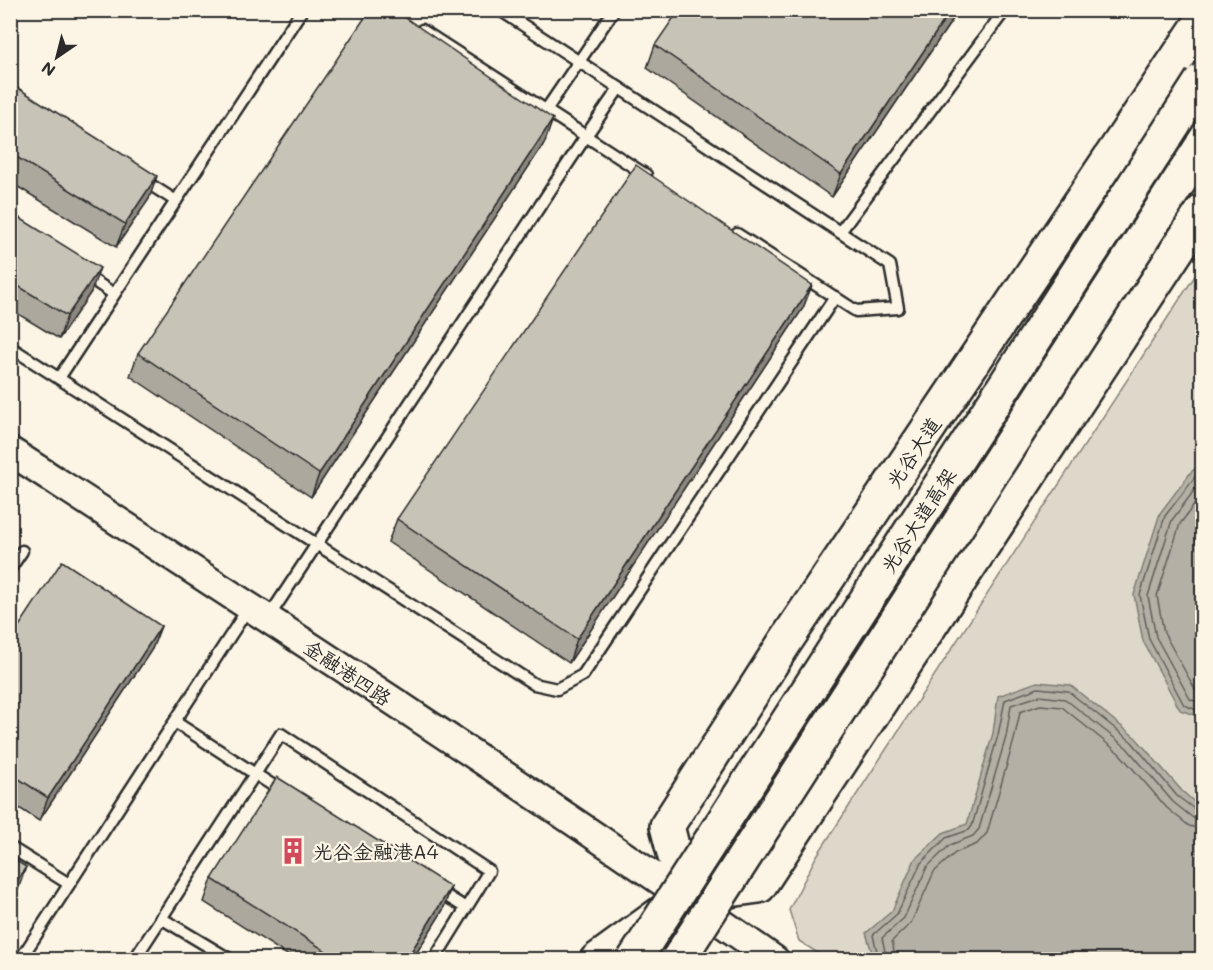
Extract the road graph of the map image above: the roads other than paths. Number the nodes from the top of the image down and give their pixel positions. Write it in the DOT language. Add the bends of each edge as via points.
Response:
graph roads {
  1 [pos="302,10"];
  2 [pos="500,10"];
  3 [pos="614,10"];
  4 [pos="1005,10"];
  5 [pos="1203,21"];
  6 [pos="411,23"];
  7 [pos="580,62"];
  8 [pos="1203,80"];
  9 [pos="619,88"];
  10 [pos="546,110"];
  11 [pos="586,136"];
  12 [pos="1203,146"];
  13 [pos="137,176"];
  14 [pos="655,181"];
  15 [pos="176,201"];
  16 [pos="1203,212"];
  17 [pos="725,226"];
  18 [pos="840,232"];
  19 [pos="77,269"];
  20 [pos="114,294"];
  21 [pos="835,297"];
  22 [pos="10,347"];
  23 [pos="59,378"];
  24 [pos="10,451"];
  25 [pos="317,545"];
  26 [pos="22,551"];
  27 [pos="10,569"];
  28 [pos="259,613"];
  29 [pos="175,722"];
  30 [pos="255,774"];
  31 [pos="295,799"];
  32 [pos="10,847"];
  33 [pos="425,883"];
  34 [pos="69,884"];
  35 [pos="685,896"];
  36 [pos="466,908"];
  37 [pos="161,918"];
  38 [pos="20,960"];
  39 [pos="134,960"];
  40 [pos="231,960"];
  41 [pos="434,960"];
  42 [pos="597,960"];
  43 [pos="634,960"];
  44 [pos="678,960"];
  45 [pos="684,960"];
  46 [pos="775,960"];
  1 -- 15 [label="lane"];
  2 -- 7 [label="lane"];
  3 -- 7 [label="lane"];
  4 -- 18 [label="lane"];
  5 -- 35 [label="main road, 光谷大道" via="785,642 667,826"];
  6 -- 10 [label="lane"];
  7 -- 9 [label="lane"];
  7 -- 10 [label="lane"];
  8 -- 43 [label="main road, 光谷大道高架, bridge"];
  9 -- 11 [label="lane"];
  9 -- 18 [label="lane"];
  10 -- 11 [label="lane"];
  11 -- 14 [label="lane"];
  11 -- 25 [label="lane"];
  12 -- 44 [label="main road, 光谷大道高架, bridge"];
  13 -- 15 [label="lane"];
  15 -- 20 [label="lane"];
  16 -- 35 [label="main road" via="759,886"];
  17 -- 21 [label="lane"];
  18 -- 21 [label="lane" via="890,265 898,308 856,311"];
  19 -- 20 [label="lane"];
  20 -- 23 [label="lane"];
  21 -- 25 [label="lane" via="583,675 557,688 534,684"];
  22 -- 23 [label="lane"];
  23 -- 25 [label="lane"];
  24 -- 28 [label="street, 金融港四路"];
  25 -- 28 [label="lane"];
  26 -- 27 [label="lane"];
  28 -- 29 [label="lane"];
  28 -- 35 [label="street, 金融港四路"];
  29 -- 30 [label="lane"];
  29 -- 34 [label="lane"];
  30 -- 31 [label="lane"];
  30 -- 36 [label="lane" via="281,734 489,871"];
  30 -- 37 [label="lane"];
  32 -- 34 [label="lane"];
  33 -- 36 [label="lane"];
  34 -- 38 [label="lane"];
  35 -- 42 [label="main road"];
  35 -- 45 [label="main road, 光谷大道"];
  35 -- 46 [label="street, 金融港四路"];
  36 -- 41 [label="lane"];
  37 -- 39 [label="lane"];
  37 -- 40 [label="lane"];
}
